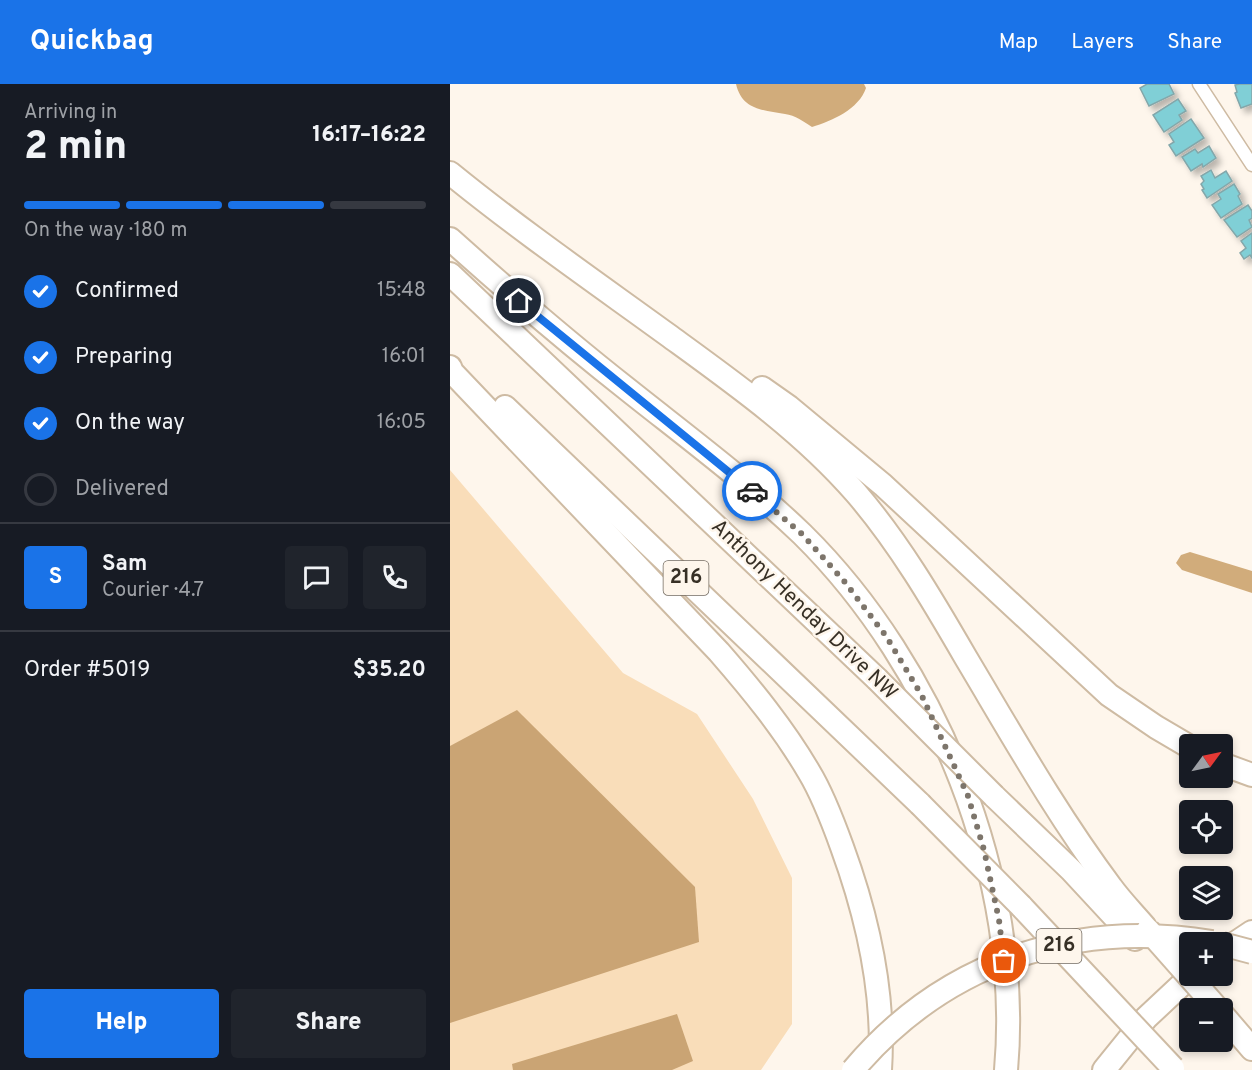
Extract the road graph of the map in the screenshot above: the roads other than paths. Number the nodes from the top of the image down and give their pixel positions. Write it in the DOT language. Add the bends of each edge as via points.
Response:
graph roads {
  1 [pos="1199,84"];
  2 [pos="1252,165"];
  3 [pos="450,173"];
  4 [pos="511,219"];
  5 [pos="450,239"];
  6 [pos="450,273"];
  7 [pos="450,354"];
  8 [pos="450,367"];
  9 [pos="1179,741"];
  10 [pos="1233,768"];
  11 [pos="1252,775"];
  12 [pos="1252,932"];
  13 [pos="1140,933"];
  14 [pos="1179,938"];
  15 [pos="1233,945"];
  16 [pos="1233,947"];
  17 [pos="1252,952"];
  18 [pos="1180,986"];
  19 [pos="1190,998"];
  20 [pos="1207,998"];
  21 [pos="1233,1027"];
  22 [pos="1233,1046"];
  23 [pos="1252,1049"];
  24 [pos="1252,1067"];
  25 [pos="1174,1069"];
  26 [pos="854,1070"];
  27 [pos="880,1070"];
  28 [pos="1006,1070"];
  29 [pos="1104,1070"];
  1 -- 2 [label="street"];
  3 -- 4 [label="highway"];
  4 -- 9 [label="highway" via="789,406 883,485 1110,695"];
  4 -- 13 [label="highway" via="768,410 855,492 930,596 1040,781"];
  5 -- 28 [label="highway" via="537,316 802,534 886,636 922,696 959,776 984,850 1004,961 1009,1038"];
  6 -- 13 [label="highway, Anthony Henday Drive NW / 216, bridge"];
  7 -- 25 [label="highway, 216, bridge" via="920,804"];
  8 -- 27 [label="highway" via="720,652 754,692 810,773 831,817 867,924 882,1034"];
  10 -- 11 [label="highway"];
  12 -- 15 [label="highway"];
  13 -- 19 [label="highway, Anthony Henday Drive NW / 216"];
  13 -- 20 [label="highway, bridge"];
  14 -- 26 [label="highway, bridge" via="1116,936 1071,941 1016,955 960,981 923,1004 886,1035"];
  16 -- 17 [label="highway, bridge"];
  18 -- 29 [label="highway" via="1146,1018"];
  21 -- 23 [label="highway"];
  22 -- 24 [label="highway"];
}
